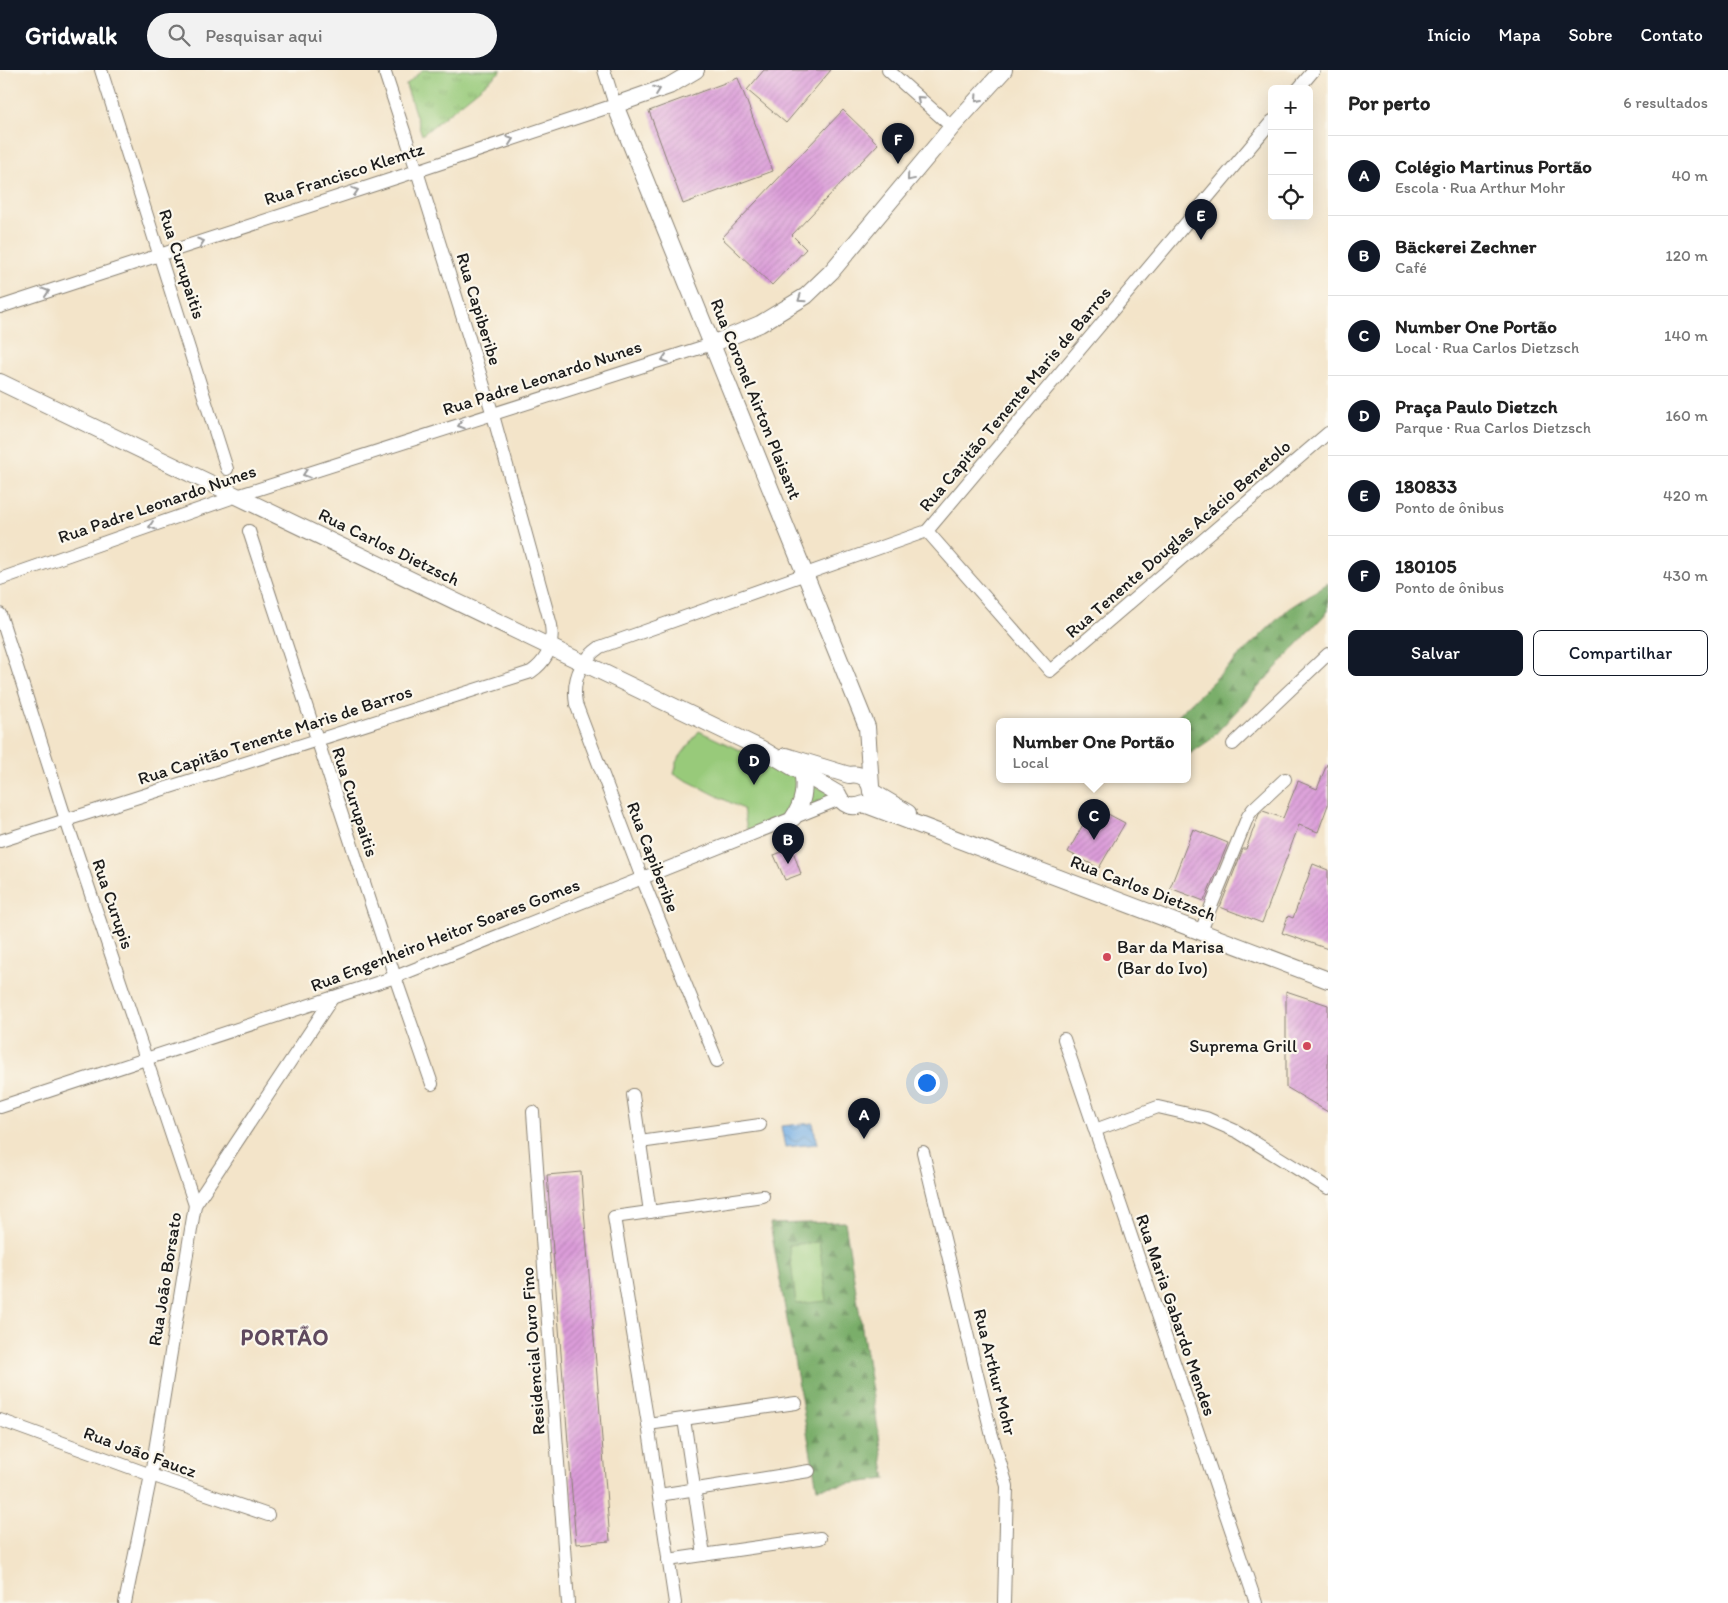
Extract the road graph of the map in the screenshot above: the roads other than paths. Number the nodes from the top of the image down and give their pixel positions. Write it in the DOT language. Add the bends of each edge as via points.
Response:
graph roads {
  1 [pos="101,70"];
  2 [pos="384,70"];
  3 [pos="604,70"];
  4 [pos="696,70"];
  5 [pos="888,70"];
  6 [pos="1004,70"];
  7 [pos="1314,70"];
  8 [pos="1301,85"];
  9 [pos="615,105"];
  10 [pos="1268,125"];
  11 [pos="952,128"];
  12 [pos="418,171"];
  13 [pos="161,255"];
  14 [pos="0,307"];
  15 [pos="712,344"];
  16 [pos="0,382"];
  17 [pos="493,415"];
  18 [pos="1328,433"];
  19 [pos="228,469"];
  20 [pos="237,496"];
  21 [pos="249,531"];
  22 [pos="927,531"];
  23 [pos="806,575"];
  24 [pos="0,580"];
  25 [pos="0,614"];
  26 [pos="550,647"];
  27 [pos="1328,654"];
  28 [pos="583,663"];
  29 [pos="316,740"];
  30 [pos="869,743"];
  31 [pos="1233,744"];
  32 [pos="760,748"];
  33 [pos="802,772"];
  34 [pos="849,775"];
  35 [pos="1285,779"];
  36 [pos="869,794"];
  37 [pos="839,796"];
  38 [pos="793,818"];
  39 [pos="66,820"];
  40 [pos="0,842"];
  41 [pos="642,878"];
  42 [pos="1201,931"];
  43 [pos="395,977"];
  44 [pos="1328,980"];
  45 [pos="333,998"];
  46 [pos="1064,1039"];
  47 [pos="147,1058"];
  48 [pos="717,1061"];
  49 [pos="432,1084"];
  50 [pos="634,1095"];
  51 [pos="0,1107"];
  52 [pos="532,1112"];
  53 [pos="760,1125"];
  54 [pos="1095,1130"];
  55 [pos="640,1142"];
  56 [pos="923,1152"];
  57 [pos="1328,1188"];
  58 [pos="763,1196"];
  59 [pos="195,1205"];
  60 [pos="650,1212"];
  61 [pos="796,1403"];
  62 [pos="684,1419"];
  63 [pos="0,1420"];
  64 [pos="648,1424"];
  65 [pos="809,1471"];
  66 [pos="152,1475"];
  67 [pos="694,1489"];
  68 [pos="659,1495"];
  69 [pos="268,1515"];
  70 [pos="820,1538"];
  71 [pos="704,1555"];
  72 [pos="668,1560"];
  73 [pos="568,1588"];
  74 [pos="125,1603"];
  75 [pos="568,1603"];
  76 [pos="573,1603"];
  77 [pos="675,1603"];
  78 [pos="1004,1603"];
  79 [pos="1256,1603"];
  1 -- 13 [label="street, Rua Curupaitis"];
  2 -- 12 [label="street, Rua Capiberibe"];
  3 -- 9 [label="street, Rua Coronel Airton Plaisant"];
  9 -- 4 [label="street, Rua Francisco Klemtz, one-way" via="669,86"];
  11 -- 5 [label="street, one-way"];
  6 -- 11 [label="street, Rua Padre Leonardo Nunes, one-way"];
  7 -- 8 [label="street"];
  12 -- 9 [label="street, Rua Francisco Klemtz, one-way"];
  9 -- 15 [label="street, Rua Coronel Airton Plaisant"];
  10 -- 22 [label="street, Rua Capitão Tenente Maris de Barros"];
  11 -- 15 [label="street, Rua Padre Leonardo Nunes, one-way" via="831,272 806,296 760,324"];
  13 -- 12 [label="street, Rua Francisco Klemtz, one-way"];
  12 -- 17 [label="street, Rua Capiberibe"];
  14 -- 13 [label="street, Rua Francisco Klemtz, one-way"];
  13 -- 19 [label="street, Rua Curupaitis"];
  15 -- 17 [label="street, Rua Padre Leonardo Nunes, one-way"];
  15 -- 23 [label="street, Rua Coronel Airton Plaisant"];
  16 -- 20 [label="street, Rua Carlos Dietzsch"];
  17 -- 20 [label="street, Rua Padre Leonardo Nunes, one-way"];
  17 -- 26 [label="street, Rua Capiberibe" via="551,625"];
  18 -- 22 [label="street, Rua Tenente Douglas Acácio Benetolo" via="1050,671"];
  20 -- 24 [label="street, Rua Padre Leonardo Nunes, one-way"];
  20 -- 26 [label="street, Rua Carlos Dietzsch"];
  21 -- 29 [label="street, Rua Curupaitis"];
  22 -- 23 [label="street, Rua Capitão Tenente Maris de Barros"];
  23 -- 28 [label="street, Rua Capitão Tenente Maris de Barros" via="600,647"];
  23 -- 30 [label="street, Rua Coronel Airton Plaisant" via="867,727"];
  25 -- 39 [label="street, Rua Curupis"];
  26 -- 28 [label="street, Rua Carlos Dietzsch"];
  26 -- 29 [label="street, Rua Capitão Tenente Maris de Barros" via="542,663 531,672"];
  27 -- 31 [label="street"];
  28 -- 32 [label="street, Rua Carlos Dietzsch"];
  28 -- 41 [label="street, Rua Capiberibe" via="574,687 576,704"];
  29 -- 39 [label="street, Rua Capitão Tenente Maris de Barros"];
  29 -- 43 [label="street, Rua Curupaitis"];
  30 -- 34 [label="street"];
  30 -- 36 [label="street, Rua Coronel Airton Plaisant"];
  32 -- 33 [label="street, Rua Carlos Dietzsch"];
  32 -- 34 [label="street, Rua Carlos Dietzsch"];
  33 -- 37 [label="street, Rua Carlos Dietzsch"];
  33 -- 38 [label="street" via="803,799"];
  34 -- 36 [label="street, Rua Carlos Dietzsch" via="864,777"];
  34 -- 37 [label="street" via="840,782"];
  35 -- 42 [label="street" via="1248,816"];
  36 -- 37 [label="street, Rua Carlos Dietzsch" via="854,807 848,806"];
  36 -- 42 [label="street, Rua Carlos Dietzsch" via="944,834"];
  37 -- 38 [label="street, Rua Engenheiro Heitor Soares Gomes"];
  38 -- 41 [label="street, Rua Engenheiro Heitor Soares Gomes"];
  39 -- 40 [label="street, Rua Capitão Tenente Maris de Barros"];
  39 -- 47 [label="street, Rua Curupis"];
  41 -- 43 [label="street, Rua Engenheiro Heitor Soares Gomes"];
  41 -- 48 [label="street, Rua Capiberibe"];
  42 -- 44 [label="street, Rua Carlos Dietzsch"];
  43 -- 45 [label="street, Rua Engenheiro Heitor Soares Gomes"];
  43 -- 49 [label="street, Rua Curupaitis"];
  45 -- 47 [label="street, Rua Engenheiro Heitor Soares Gomes"];
  45 -- 59 [label="street, Rua João Borsato"];
  46 -- 54 [label="street, Rua Maria Gabardo Mendes"];
  47 -- 51 [label="street, Rua Engenheiro Heitor Soares Gomes"];
  47 -- 59 [label="street, Rua Curupis"];
  50 -- 55 [label="street"];
  52 -- 73 [label="street, Residencial Ouro Fino"];
  53 -- 55 [label="street"];
  54 -- 57 [label="street" via="1158,1107 1197,1116 1238,1132"];
  54 -- 79 [label="street, Rua Maria Gabardo Mendes"];
  55 -- 60 [label="street"];
  56 -- 78 [label="street, Rua Arthur Mohr" via="1007,1486"];
  58 -- 60 [label="street"];
  59 -- 66 [label="street, Rua João Borsato"];
  60 -- 64 [label="street" via="614,1217"];
  61 -- 62 [label="street"];
  62 -- 64 [label="street"];
  62 -- 67 [label="street"];
  63 -- 66 [label="street, Rua João Faucz"];
  64 -- 68 [label="street"];
  65 -- 67 [label="street"];
  66 -- 69 [label="street, Rua João Faucz"];
  66 -- 74 [label="street, Rua João Borsato"];
  67 -- 68 [label="street"];
  67 -- 71 [label="street"];
  68 -- 72 [label="street"];
  70 -- 71 [label="street"];
  71 -- 72 [label="street"];
  72 -- 77 [label="street"];
  73 -- 75 [label="street, Residencial Ouro Fino"];
  73 -- 76 [label="street, Residencial Ouro Fino"];
}
